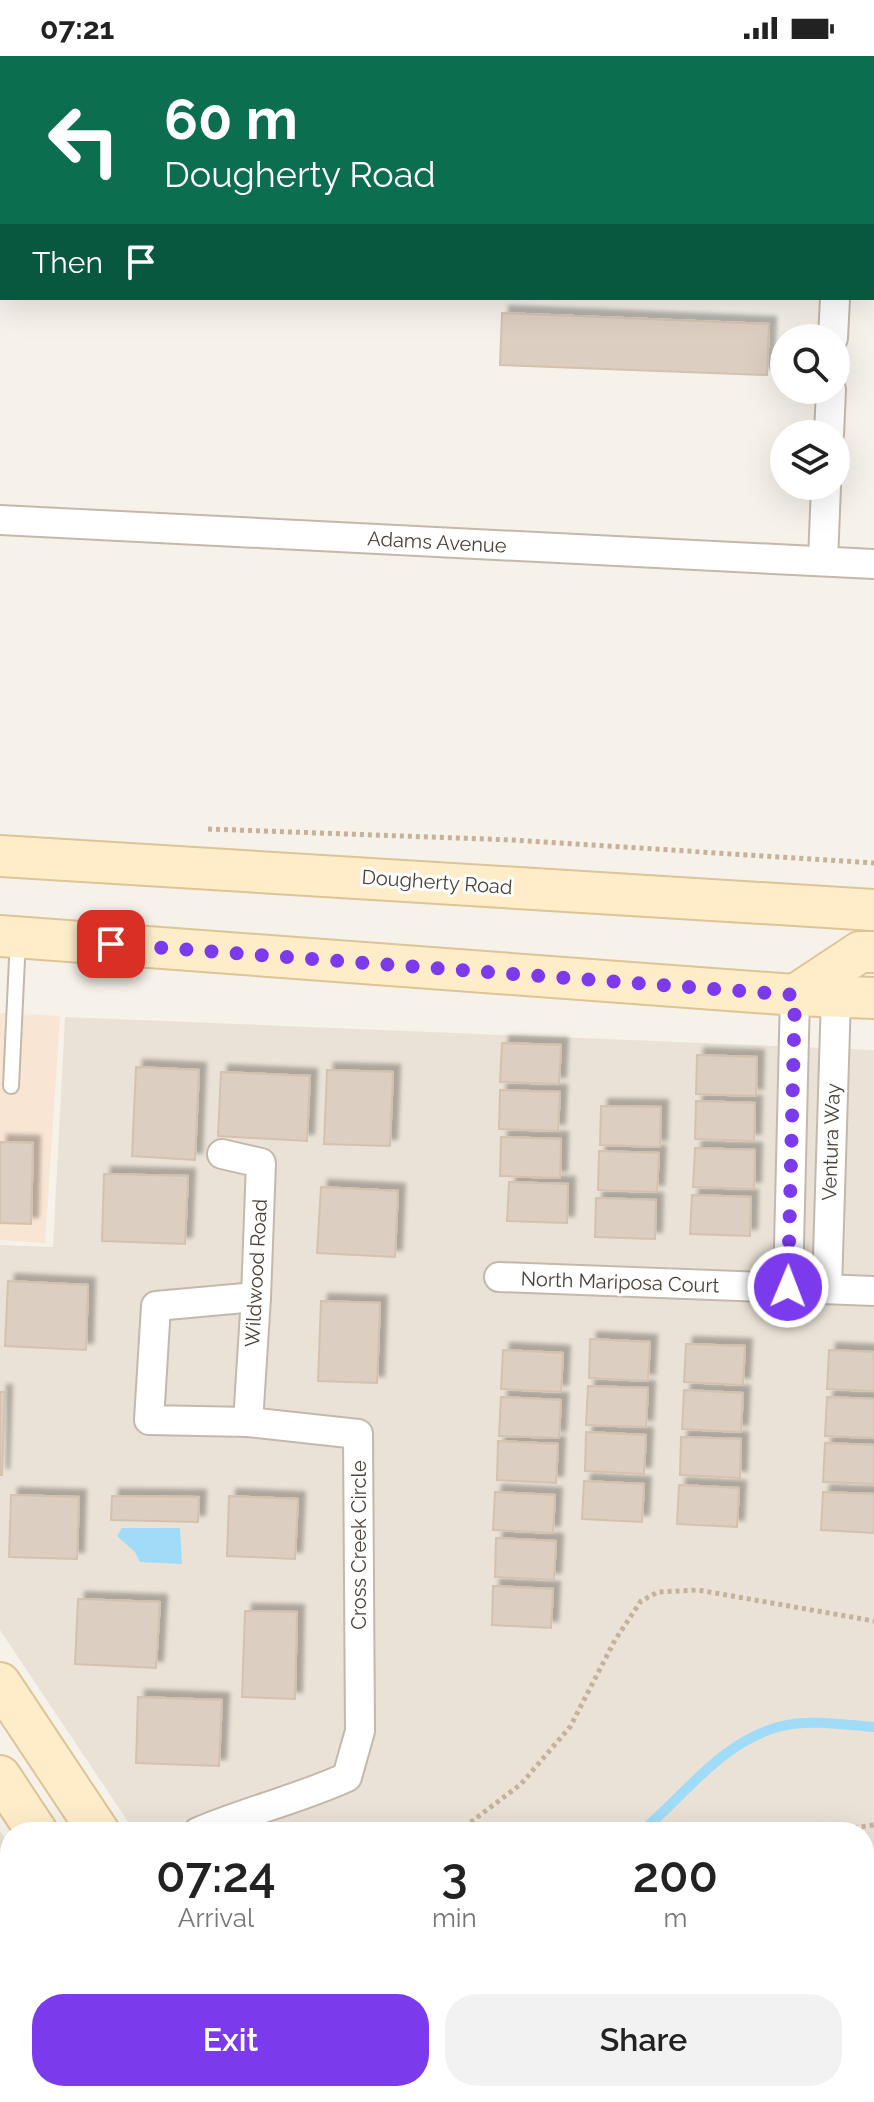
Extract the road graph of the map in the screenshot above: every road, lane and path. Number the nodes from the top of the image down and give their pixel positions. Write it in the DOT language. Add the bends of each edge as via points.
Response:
graph roads {
  1 [pos="835,300"];
  2 [pos="834,324"];
  3 [pos="825,500"];
  4 [pos="0,520"];
  5 [pos="823,561"];
  6 [pos="874,564"];
  7 [pos="200,829"];
  8 [pos="0,856"];
  9 [pos="874,863"];
  10 [pos="874,910"];
  11 [pos="9,936"];
  12 [pos="874,952"];
  13 [pos="795,995"];
  14 [pos="855,997"];
  15 [pos="4,1059"];
  16 [pos="11,1086"];
  17 [pos="222,1154"];
  18 [pos="499,1277"];
  19 [pos="788,1287"];
  20 [pos="827,1288"];
  21 [pos="874,1291"];
  22 [pos="256,1297"];
  23 [pos="248,1422"];
  24 [pos="874,1621"];
  25 [pos="0,1683"];
  26 [pos="0,1776"];
  27 [pos="30,1822"];
  28 [pos="92,1822"];
  29 [pos="221,1822"];
  30 [pos="471,1822"];
  1 -- 2 [label="street"];
  3 -- 5 [label="street"];
  4 -- 5 [label="street, Adams Avenue"];
  5 -- 6 [label="street, Adams Avenue"];
  7 -- 9 [label="path" via="513,840"];
  8 -- 10 [label="main road, Dougherty Road"];
  11 -- 13 [label="main road"];
  11 -- 15 [label="lane"];
  12 -- 13 [label="main road" via="860,952"];
  13 -- 14 [label="main road"];
  13 -- 19 [label="street, Ventura Way"];
  14 -- 20 [label="street, Ventura Way"];
  15 -- 16 [label="lane"];
  17 -- 22 [label="street, Wildwood Road" via="261,1163"];
  18 -- 19 [label="street, North Mariposa Court"];
  19 -- 20 [label="street, North Mariposa Court"];
  20 -- 21 [label="street, North Mariposa Court"];
  22 -- 23 [label="street, Wildwood Road"];
  22 -- 23 [label="street, Cross Creek Circle" via="156,1306 149,1420"];
  23 -- 29 [label="street, Cross Creek Circle" via="358,1434 360,1731 347,1777"];
  24 -- 30 [label="path" via="698,1590 658,1592 641,1601 615,1640 570,1727 521,1784"];
  25 -- 28 [label="main road"];
  26 -- 27 [label="main road"];
}
